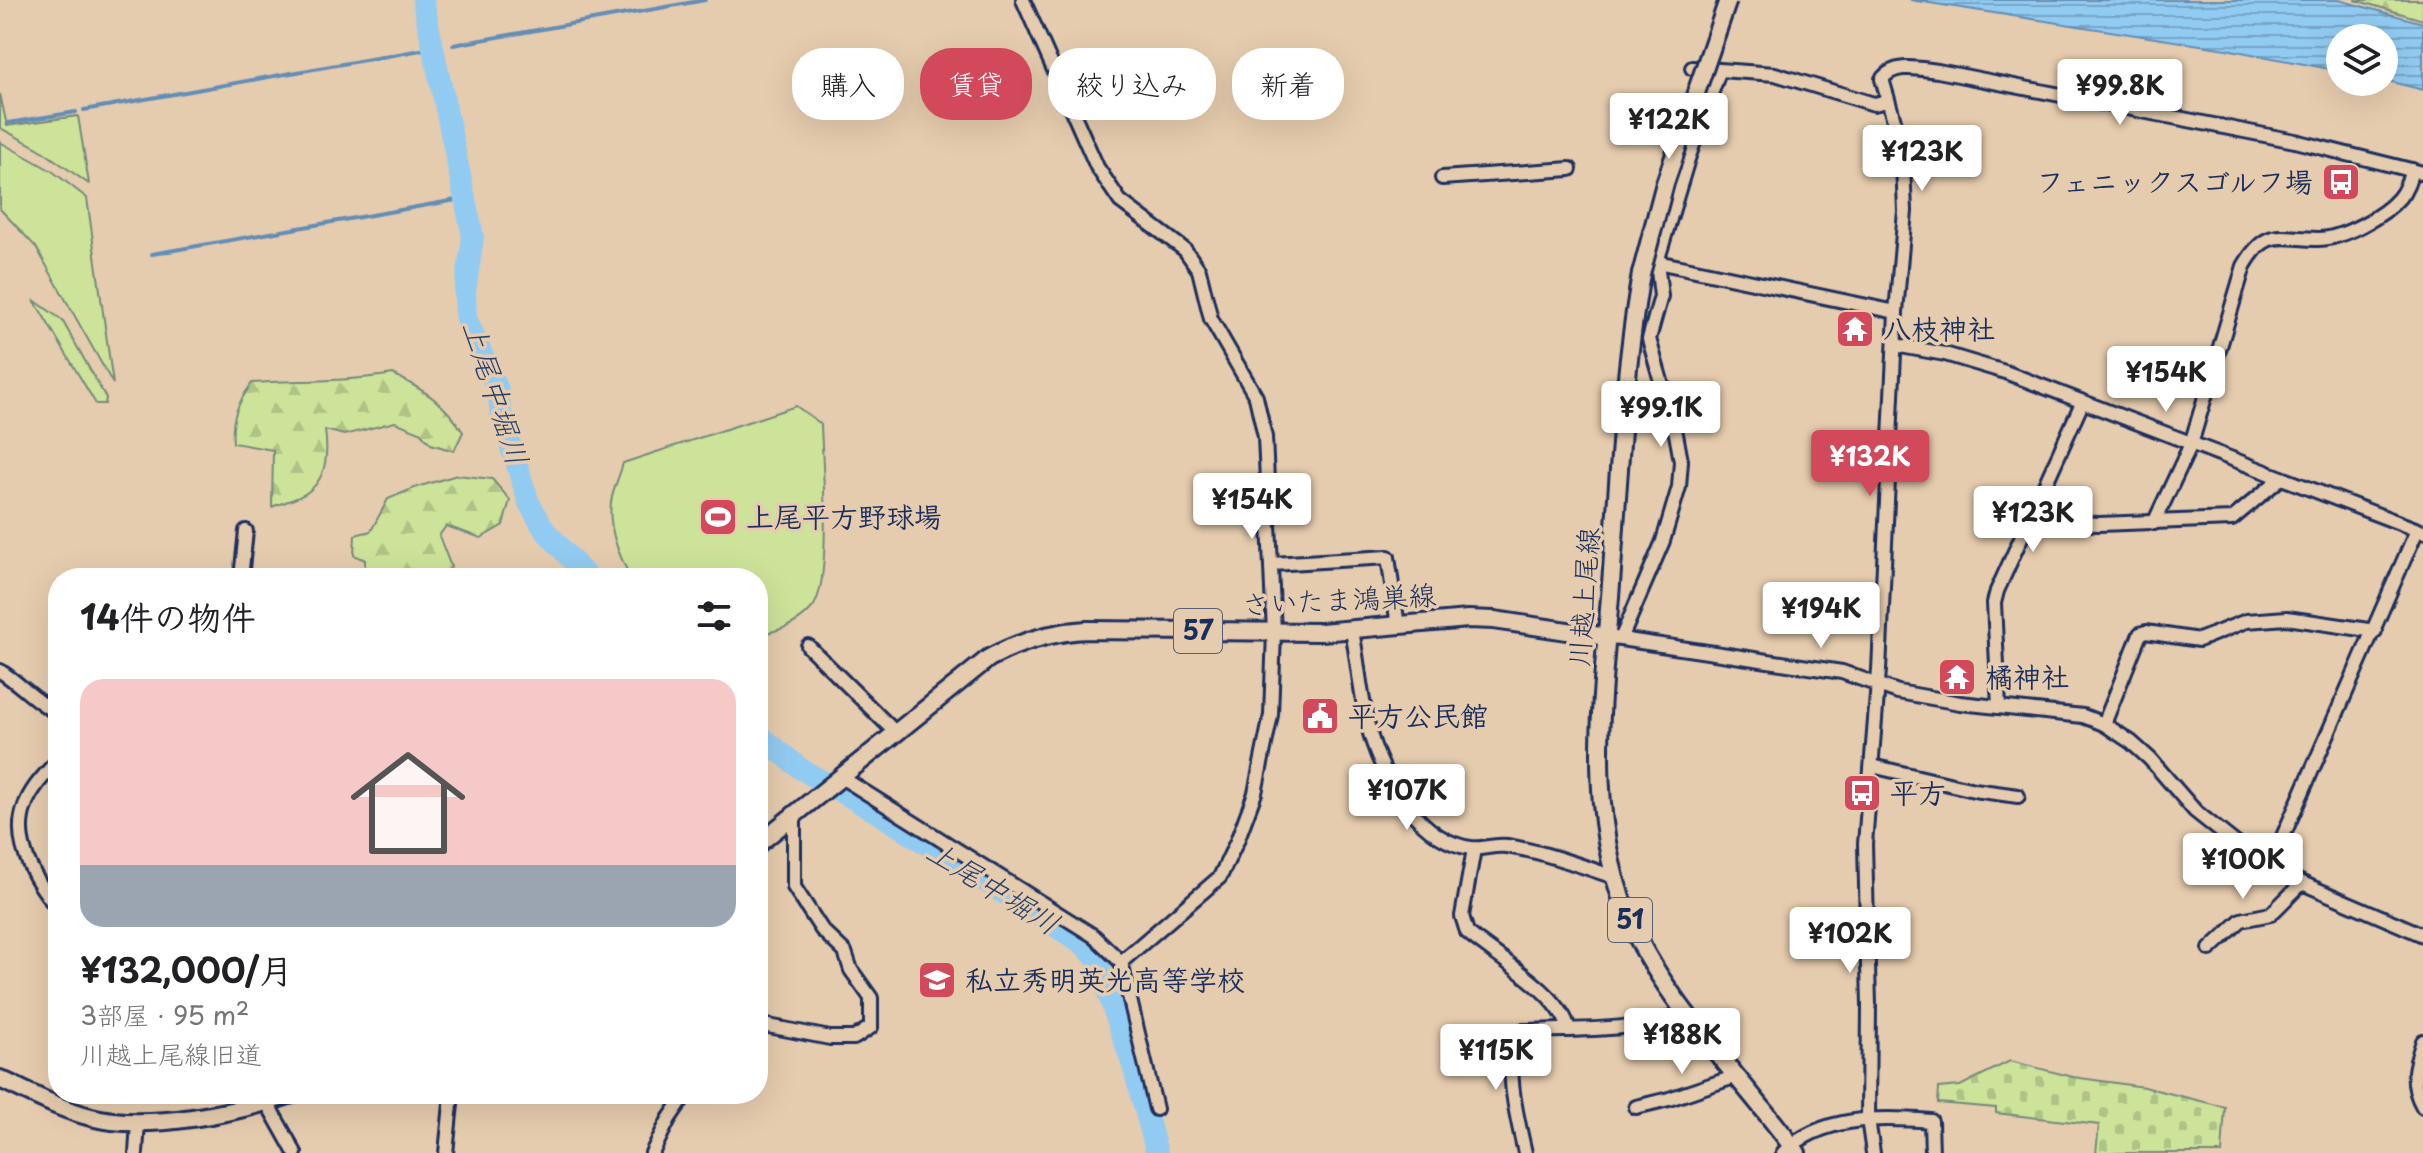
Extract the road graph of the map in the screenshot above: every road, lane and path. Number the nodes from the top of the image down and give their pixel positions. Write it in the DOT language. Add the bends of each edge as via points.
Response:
graph roads {
  1 [pos="1023,0"];
  2 [pos="1728,0"];
  3 [pos="1692,68"];
  4 [pos="1719,72"];
  5 [pos="1888,101"];
  6 [pos="1570,169"];
  7 [pos="2418,172"];
  8 [pos="1442,178"];
  9 [pos="1657,262"];
  10 [pos="1896,312"];
  11 [pos="1895,345"];
  12 [pos="2082,403"];
  13 [pos="2191,444"];
  14 [pos="2281,478"];
  15 [pos="2033,511"];
  16 [pos="2154,523"];
  17 [pos="246,531"];
  18 [pos="2420,531"];
  19 [pos="1272,564"];
  20 [pos="242,568"];
  21 [pos="1398,626"];
  22 [pos="1352,631"];
  23 [pos="2375,631"];
  24 [pos="1274,632"];
  25 [pos="1614,638"];
  26 [pos="808,646"];
  27 [pos="0,671"];
  28 [pos="1878,686"];
  29 [pos="48,707"];
  30 [pos="1999,707"];
  31 [pos="2104,724"];
  32 [pos="896,733"];
  33 [pos="1872,766"];
  34 [pos="48,773"];
  35 [pos="833,783"];
  36 [pos="2018,796"];
  37 [pos="794,814"];
  38 [pos="768,836"];
  39 [pos="1474,849"];
  40 [pos="2270,866"];
  41 [pos="1614,877"];
  42 [pos="2302,883"];
  43 [pos="48,892"];
  44 [pos="2423,935"];
  45 [pos="2210,949"];
  46 [pos="1121,962"];
  47 [pos="1688,1013"];
  48 [pos="768,1026"];
  49 [pos="1569,1030"];
  50 [pos="2423,1041"];
  51 [pos="1737,1076"];
  52 [pos="0,1079"];
  53 [pos="48,1100"];
  54 [pos="58,1104"];
  55 [pos="245,1104"];
  56 [pos="261,1104"];
  57 [pos="451,1104"];
  58 [pos="678,1104"];
  59 [pos="1636,1107"];
  60 [pos="2423,1107"];
  61 [pos="1156,1109"];
  62 [pos="1868,1119"];
  63 [pos="138,1122"];
  64 [pos="1791,1150"];
  65 [pos="136,1153"];
  66 [pos="295,1153"];
  67 [pos="446,1153"];
  68 [pos="652,1153"];
  69 [pos="1525,1153"];
  70 [pos="1873,1153"];
  71 [pos="1932,1153"];
  1 -- 19 [label="street" via="1097,167 1120,201 1185,250 1199,270 1211,319 1256,397 1266,449"];
  2 -- 25 [label="main road, 川越上尾線 / 51, bridge" via="1665,183 1641,274 1625,387"];
  3 -- 4 [label="street"];
  4 -- 5 [label="street" via="1775,74 1874,104"];
  4 -- 9 [label="street"];
  5 -- 7 [label="street" via="1882,79 1887,72 1938,71 2295,141"];
  5 -- 10 [label="street" via="1904,169"];
  6 -- 8 [label="street"];
  7 -- 13 [label="street" via="2398,199 2367,223 2332,237 2283,236 2257,247 2244,266"];
  9 -- 10 [label="street"];
  9 -- 25 [label="street" via="1661,296 1649,339 1673,419 1681,472 1663,541"];
  10 -- 11 [label="street"];
  11 -- 12 [label="street" via="2005,372"];
  11 -- 28 [label="street"];
  12 -- 13 [label="street"];
  12 -- 15 [label="street"];
  13 -- 14 [label="street"];
  13 -- 16 [label="street"];
  14 -- 16 [label="street" via="2232,519"];
  14 -- 18 [label="street"];
  15 -- 16 [label="street" via="2076,523"];
  15 -- 30 [label="street" via="1994,603"];
  17 -- 20 [label="street"];
  18 -- 23 [label="street"];
  19 -- 21 [label="street" via="1388,557"];
  19 -- 24 [label="street"];
  21 -- 22 [label="main road, さいたま鴻巣線 / 57"];
  21 -- 25 [label="main road, さいたま鴻巣線 / 57" via="1494,620"];
  22 -- 24 [label="main road, さいたま鴻巣線 / 57"];
  22 -- 39 [label="street" via="1371,737 1384,770 1429,829"];
  23 -- 31 [label="street" via="2287,618 2246,621 2199,640 2140,634"];
  23 -- 40 [label="street"];
  24 -- 32 [label="main road, さいたま鴻巣線 / 57" via="1086,630 1034,638 989,658"];
  24 -- 46 [label="street" via="1271,715 1255,793 1237,841 1220,877"];
  25 -- 28 [label="street" via="1827,670"];
  25 -- 41 [label="main road, 川越上尾線 / 51" via="1599,760 1604,839"];
  26 -- 32 [label="street"];
  27 -- 29 [label="street"];
  28 -- 30 [label="street"];
  28 -- 33 [label="street"];
  30 -- 31 [label="street" via="2066,712"];
  31 -- 40 [label="street" via="2150,759 2213,828"];
  32 -- 35 [label="main road, さいたま鴻巣線 / 57"];
  33 -- 36 [label="street"];
  33 -- 62 [label="street" via="1865,869"];
  34 -- 43 [label="street" via="21,820 26,856"];
  35 -- 37 [label="main road, さいたま鴻巣線 / 57"];
  35 -- 46 [label="street" via="1094,936"];
  37 -- 38 [label="main road, さいたま鴻巣線 / 57"];
  37 -- 48 [label="street" via="794,887 822,930 845,952 871,998 871,1027 854,1038 830,1038"];
  39 -- 41 [label="street" via="1509,846"];
  39 -- 49 [label="street" via="1462,916 1467,932 1549,995 1567,1018"];
  40 -- 42 [label="street"];
  41 -- 47 [label="main road, 川越上尾線 / 51" via="1646,953"];
  42 -- 44 [label="street"];
  42 -- 45 [label="street" via="2271,914 2241,920"];
  46 -- 61 [label="street"];
  47 -- 49 [label="street" via="1664,1022"];
  47 -- 51 [label="main road, 川越上尾線 / 51"];
  49 -- 69 [label="street" via="1517,1034 1512,1068"];
  50 -- 60 [label="street" via="2413,1070"];
  51 -- 59 [label="street"];
  51 -- 64 [label="main road, 川越上尾線 / 51"];
  52 -- 53 [label="main road"];
  54 -- 63 [label="main road" via="106,1121"];
  55 -- 63 [label="main road"];
  56 -- 66 [label="street"];
  57 -- 67 [label="street"];
  58 -- 68 [label="street"];
  62 -- 64 [label="street" via="1810,1131"];
  62 -- 70 [label="street"];
  62 -- 71 [label="street" via="1931,1121"];
  63 -- 65 [label="street"];
}
